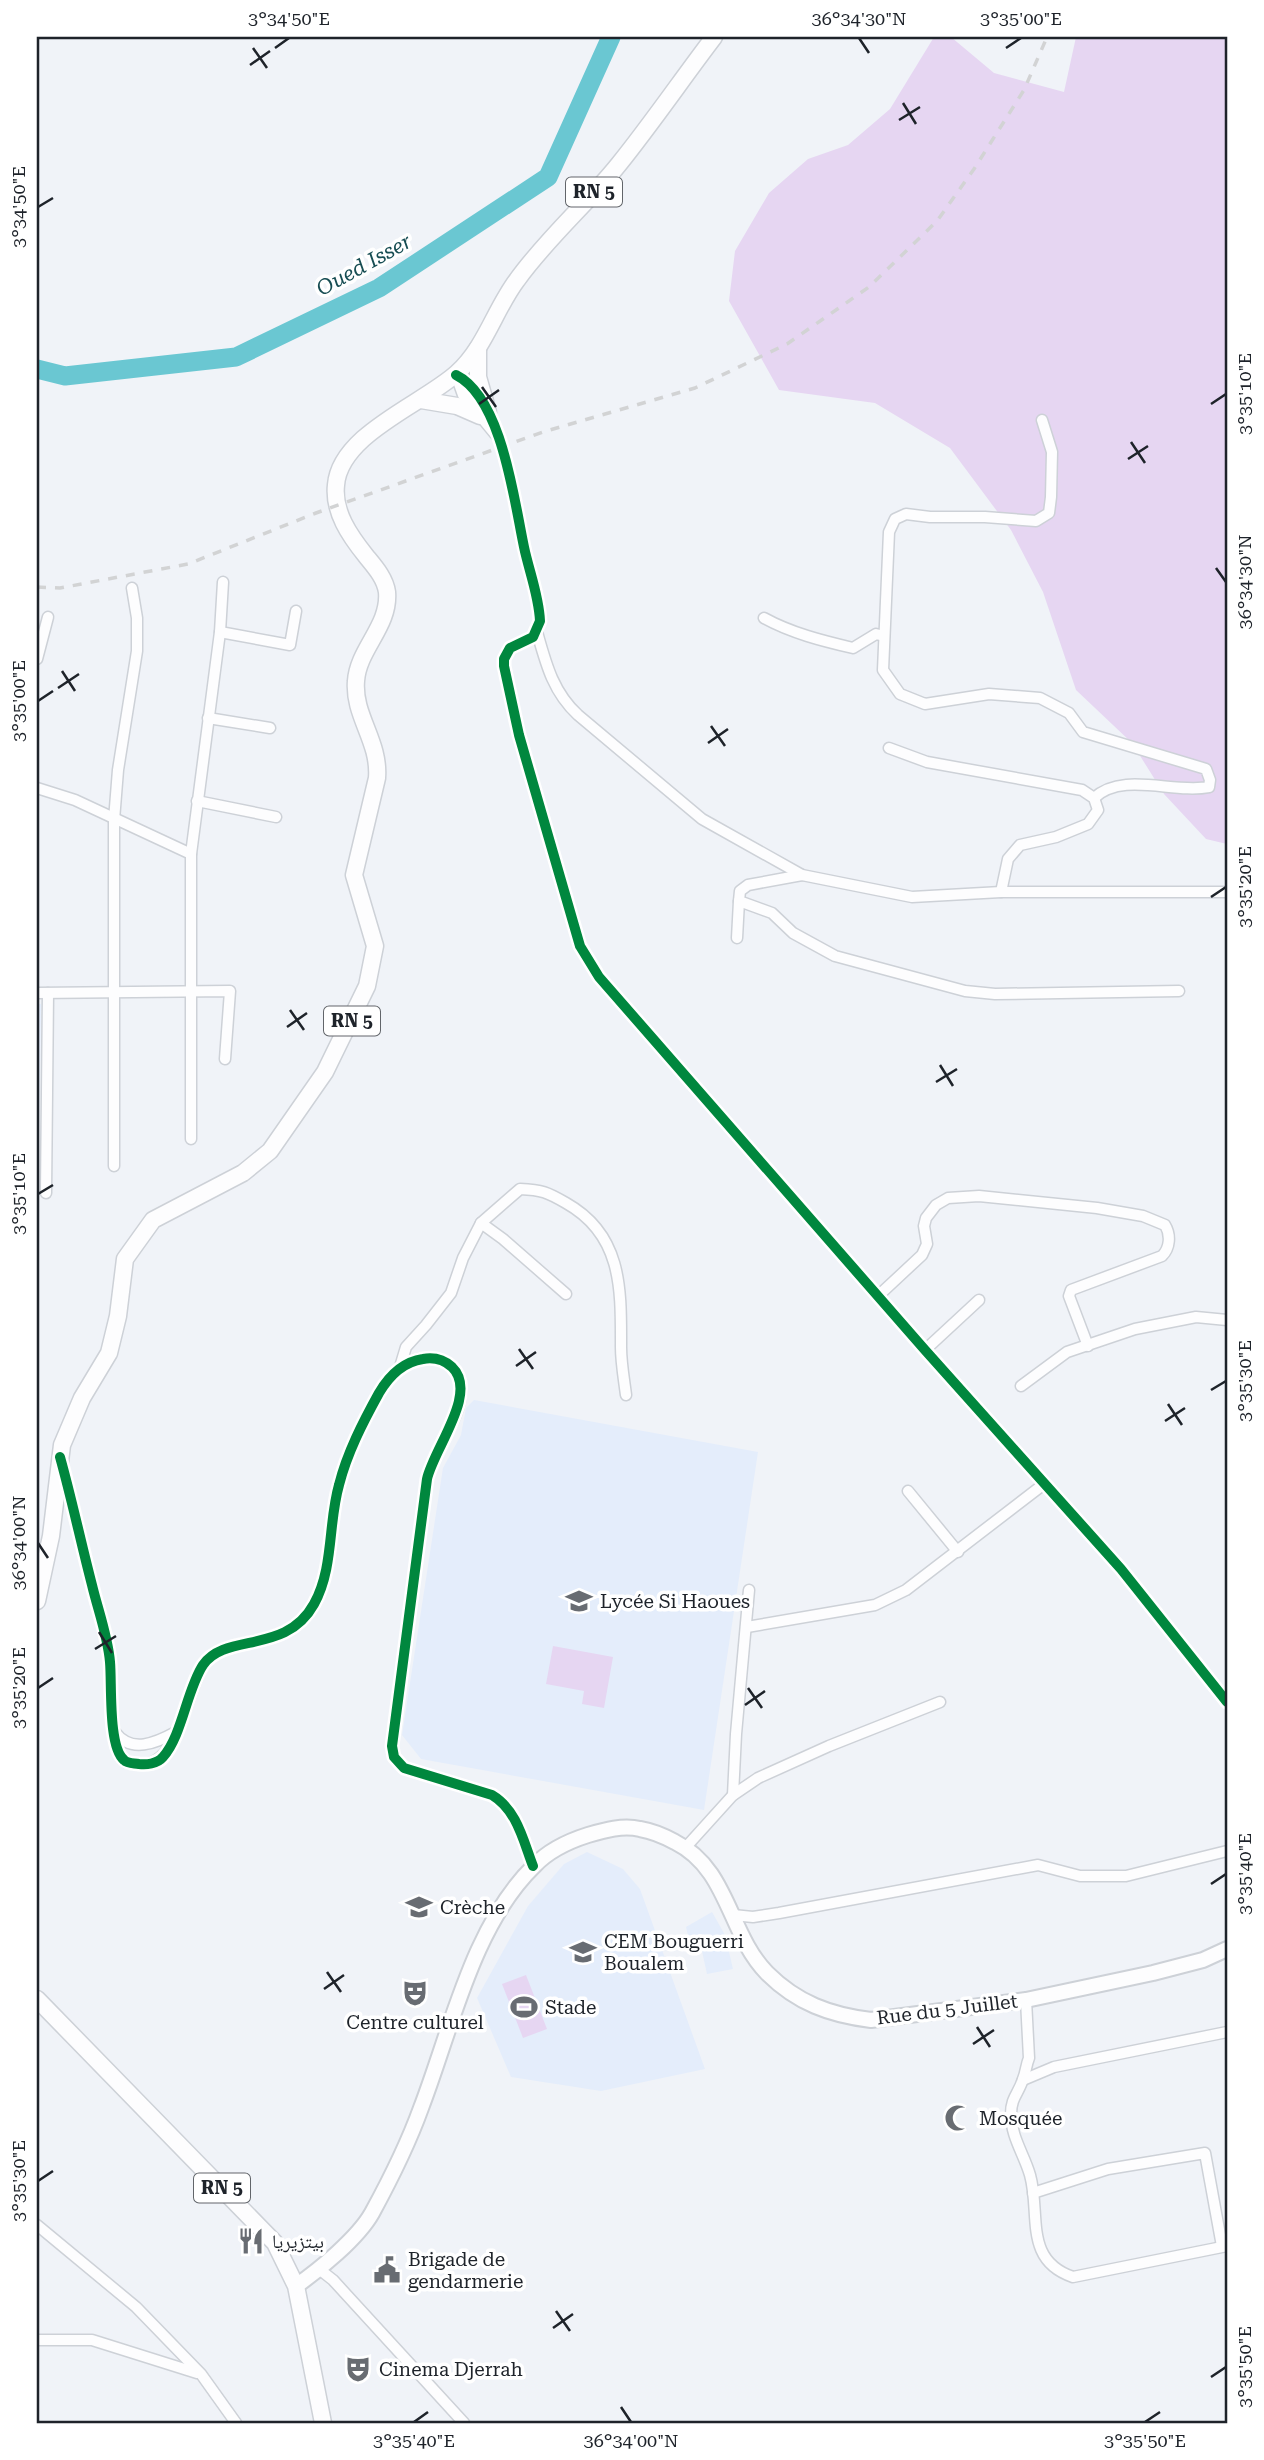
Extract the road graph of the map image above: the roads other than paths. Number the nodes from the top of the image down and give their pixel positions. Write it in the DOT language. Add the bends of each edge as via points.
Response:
graph roads {
  1 [pos="714,37"];
  2 [pos="478,348"];
  3 [pos="456,375"];
  4 [pos="421,400"];
  5 [pos="484,414"];
  6 [pos="1042,421"];
  7 [pos="223,582"];
  8 [pos="132,589"];
  9 [pos="296,611"];
  10 [pos="48,617"];
  11 [pos="764,618"];
  12 [pos="219,632"];
  13 [pos="537,632"];
  14 [pos="884,636"];
  15 [pos="37,659"];
  16 [pos="208,718"];
  17 [pos="270,728"];
  18 [pos="889,748"];
  19 [pos="37,788"];
  20 [pos="1094,798"];
  21 [pos="197,801"];
  22 [pos="276,817"];
  23 [pos="114,820"];
  24 [pos="191,854"];
  25 [pos="802,875"];
  26 [pos="1000,892"];
  27 [pos="1227,892"];
  28 [pos="739,901"];
  29 [pos="737,938"];
  30 [pos="192,991"];
  31 [pos="1179,991"];
  32 [pos="42,993"];
  33 [pos="115,993"];
  34 [pos="225,1059"];
  35 [pos="191,1139"];
  36 [pos="114,1166"];
  37 [pos="46,1193"];
  38 [pos="481,1223"];
  39 [pos="566,1294"];
  40 [pos="878,1296"];
  41 [pos="979,1300"];
  42 [pos="1227,1320"];
  43 [pos="1088,1346"];
  44 [pos="925,1350"];
  45 [pos="400,1367"];
  46 [pos="1021,1385"];
  47 [pos="626,1395"];
  48 [pos="60,1457"];
  49 [pos="1044,1484"];
  50 [pos="908,1492"];
  51 [pos="958,1552"];
  52 [pos="749,1590"];
  53 [pos="37,1601"];
  54 [pos="747,1628"];
  55 [pos="940,1702"];
  56 [pos="1227,1702"];
  57 [pos="113,1729"];
  58 [pos="176,1732"];
  59 [pos="733,1795"];
  60 [pos="686,1847"];
  61 [pos="1227,1851"];
  62 [pos="533,1866"];
  63 [pos="733,1915"];
  64 [pos="1227,1949"];
  65 [pos="37,1999"];
  66 [pos="1026,2000"];
  67 [pos="1227,2032"];
  68 [pos="1023,2080"];
  69 [pos="1033,2193"];
  70 [pos="37,2225"];
  71 [pos="1225,2246"];
  72 [pos="319,2270"];
  73 [pos="296,2286"];
  74 [pos="37,2340"];
  75 [pos="201,2374"];
  76 [pos="236,2423"];
  77 [pos="323,2423"];
  78 [pos="464,2423"];
  1 -- 2 [label="main road, RN 5" via="619,165 518,278"];
  2 -- 3 [label="main road, RN 5"];
  2 -- 5 [label="main road"];
  3 -- 4 [label="main road, RN 5"];
  3 -- 5 [label="street" via="463,394"];
  4 -- 5 [label="main road"];
  4 -- 48 [label="main road, RN 5" via="360,441 335,483 341,518 380,573 387,591 380,626 355,681 356,698 379,763 354,875 375,946 367,986 325,1072 270,1151 243,1173 153,1220 137,1240 125,1259 109,1353 82,1398"];
  5 -- 13 [label="street" via="505,457 540,615"];
  6 -- 14 [label="street" via="1052,452 1049,513 1036,521 906,514 895,519 889,532"];
  7 -- 12 [label="street"];
  8 -- 23 [label="street" via="137,651"];
  9 -- 12 [label="street" via="290,645"];
  10 -- 15 [label="street"];
  11 -- 14 [label="street" via="853,648 876,634"];
  12 -- 16 [label="street"];
  13 -- 25 [label="street" via="554,685 578,715 702,820"];
  13 -- 40 [label="street" via="510,648 504,666 519,735 580,946 599,977"];
  14 -- 20 [label="street" via="883,670 900,694 925,704 989,694 1040,698 1069,713 1083,732 1206,769 1210,780 1209,787 1195,790 1127,785 1104,789"];
  16 -- 17 [label="street"];
  16 -- 21 [label="street"];
  18 -- 20 [label="street" via="927,762 1082,790"];
  19 -- 23 [label="street" via="75,800"];
  20 -- 26 [label="street" via="1098,810 1088,824 1020,845 1008,859"];
  21 -- 22 [label="street"];
  21 -- 24 [label="street"];
  23 -- 24 [label="street"];
  23 -- 33 [label="street"];
  24 -- 30 [label="street"];
  25 -- 26 [label="street" via="912,897"];
  25 -- 28 [label="street" via="748,885 740,891"];
  26 -- 27 [label="street"];
  28 -- 29 [label="street"];
  28 -- 31 [label="street" via="772,913 793,933 835,956 965,991"];
  30 -- 33 [label="street"];
  30 -- 34 [label="street" via="230,991"];
  30 -- 35 [label="street"];
  32 -- 33 [label="street"];
  32 -- 37 [label="street"];
  33 -- 36 [label="street"];
  38 -- 39 [label="street"];
  38 -- 45 [label="street" via="451,1293 406,1347"];
  38 -- 47 [label="street" via="520,1189 542,1190 579,1210 603,1237 618,1274"];
  40 -- 43 [label="street" via="922,1255 927,1244 926,1218 948,1198 979,1196 1097,1208 1143,1216 1165,1226 1169,1239 1162,1256 1071,1290 1069,1296"];
  40 -- 44 [label="street"];
  41 -- 44 [label="street"];
  42 -- 43 [label="street" via="1179,1319"];
  43 -- 46 [label="street" via="1057,1358"];
  44 -- 49 [label="street"];
  45 -- 58 [label="street" via="386,1382 355,1439 339,1484 325,1574 315,1603 289,1631 212,1655 202,1667"];
  45 -- 62 [label="street" via="429,1357 444,1360 461,1381 461,1395 427,1479 391,1746 404,1768 503,1802"];
  48 -- 53 [label="main road, RN 5" via="51,1536"];
  48 -- 57 [label="street" via="110,1658"];
  49 -- 51 [label="street"];
  49 -- 56 [label="street" via="1121,1569"];
  50 -- 51 [label="street"];
  51 -- 54 [label="street" via="906,1590 874,1605"];
  52 -- 54 [label="street"];
  54 -- 59 [label="street"];
  55 -- 59 [label="street" via="817,1752"];
  57 -- 58 [label="street" via="120,1740 148,1745"];
  57 -- 58 [label="street" via="121,1758 146,1765 163,1757"];
  59 -- 60 [label="street"];
  60 -- 62 [label="street, Rue du 5 Juillet" via="639,1828 609,1828 576,1839"];
  60 -- 63 [label="street, Rue du 5 Juillet" via="710,1869"];
  61 -- 63 [label="street" via="1126,1876 1080,1876 1038,1865 779,1913"];
  62 -- 72 [label="street, Rue du 5 Juillet" via="489,1927 421,2111 370,2216"];
  63 -- 66 [label="street, Rue du 5 Juillet" via="766,1972 792,1994 824,2011 871,2020"];
  64 -- 66 [label="street, Rue du 5 Juillet" via="1153,1973"];
  65 -- 73 [label="main road, RN 5" via="275,2243"];
  66 -- 68 [label="street" via="1029,2058"];
  67 -- 68 [label="street" via="1054,2067"];
  68 -- 69 [label="street" via="1012,2099 1011,2116"];
  69 -- 71 [label="street" via="1039,2246 1060,2273 1073,2277"];
  69 -- 71 [label="street" via="1108,2169 1205,2153"];
  70 -- 75 [label="street" via="136,2306"];
  72 -- 73 [label="street, Rue du 5 Juillet"];
  72 -- 78 [label="street"];
  73 -- 77 [label="main road, RN 5"];
  74 -- 75 [label="street" via="92,2340"];
  75 -- 76 [label="street"];
}
